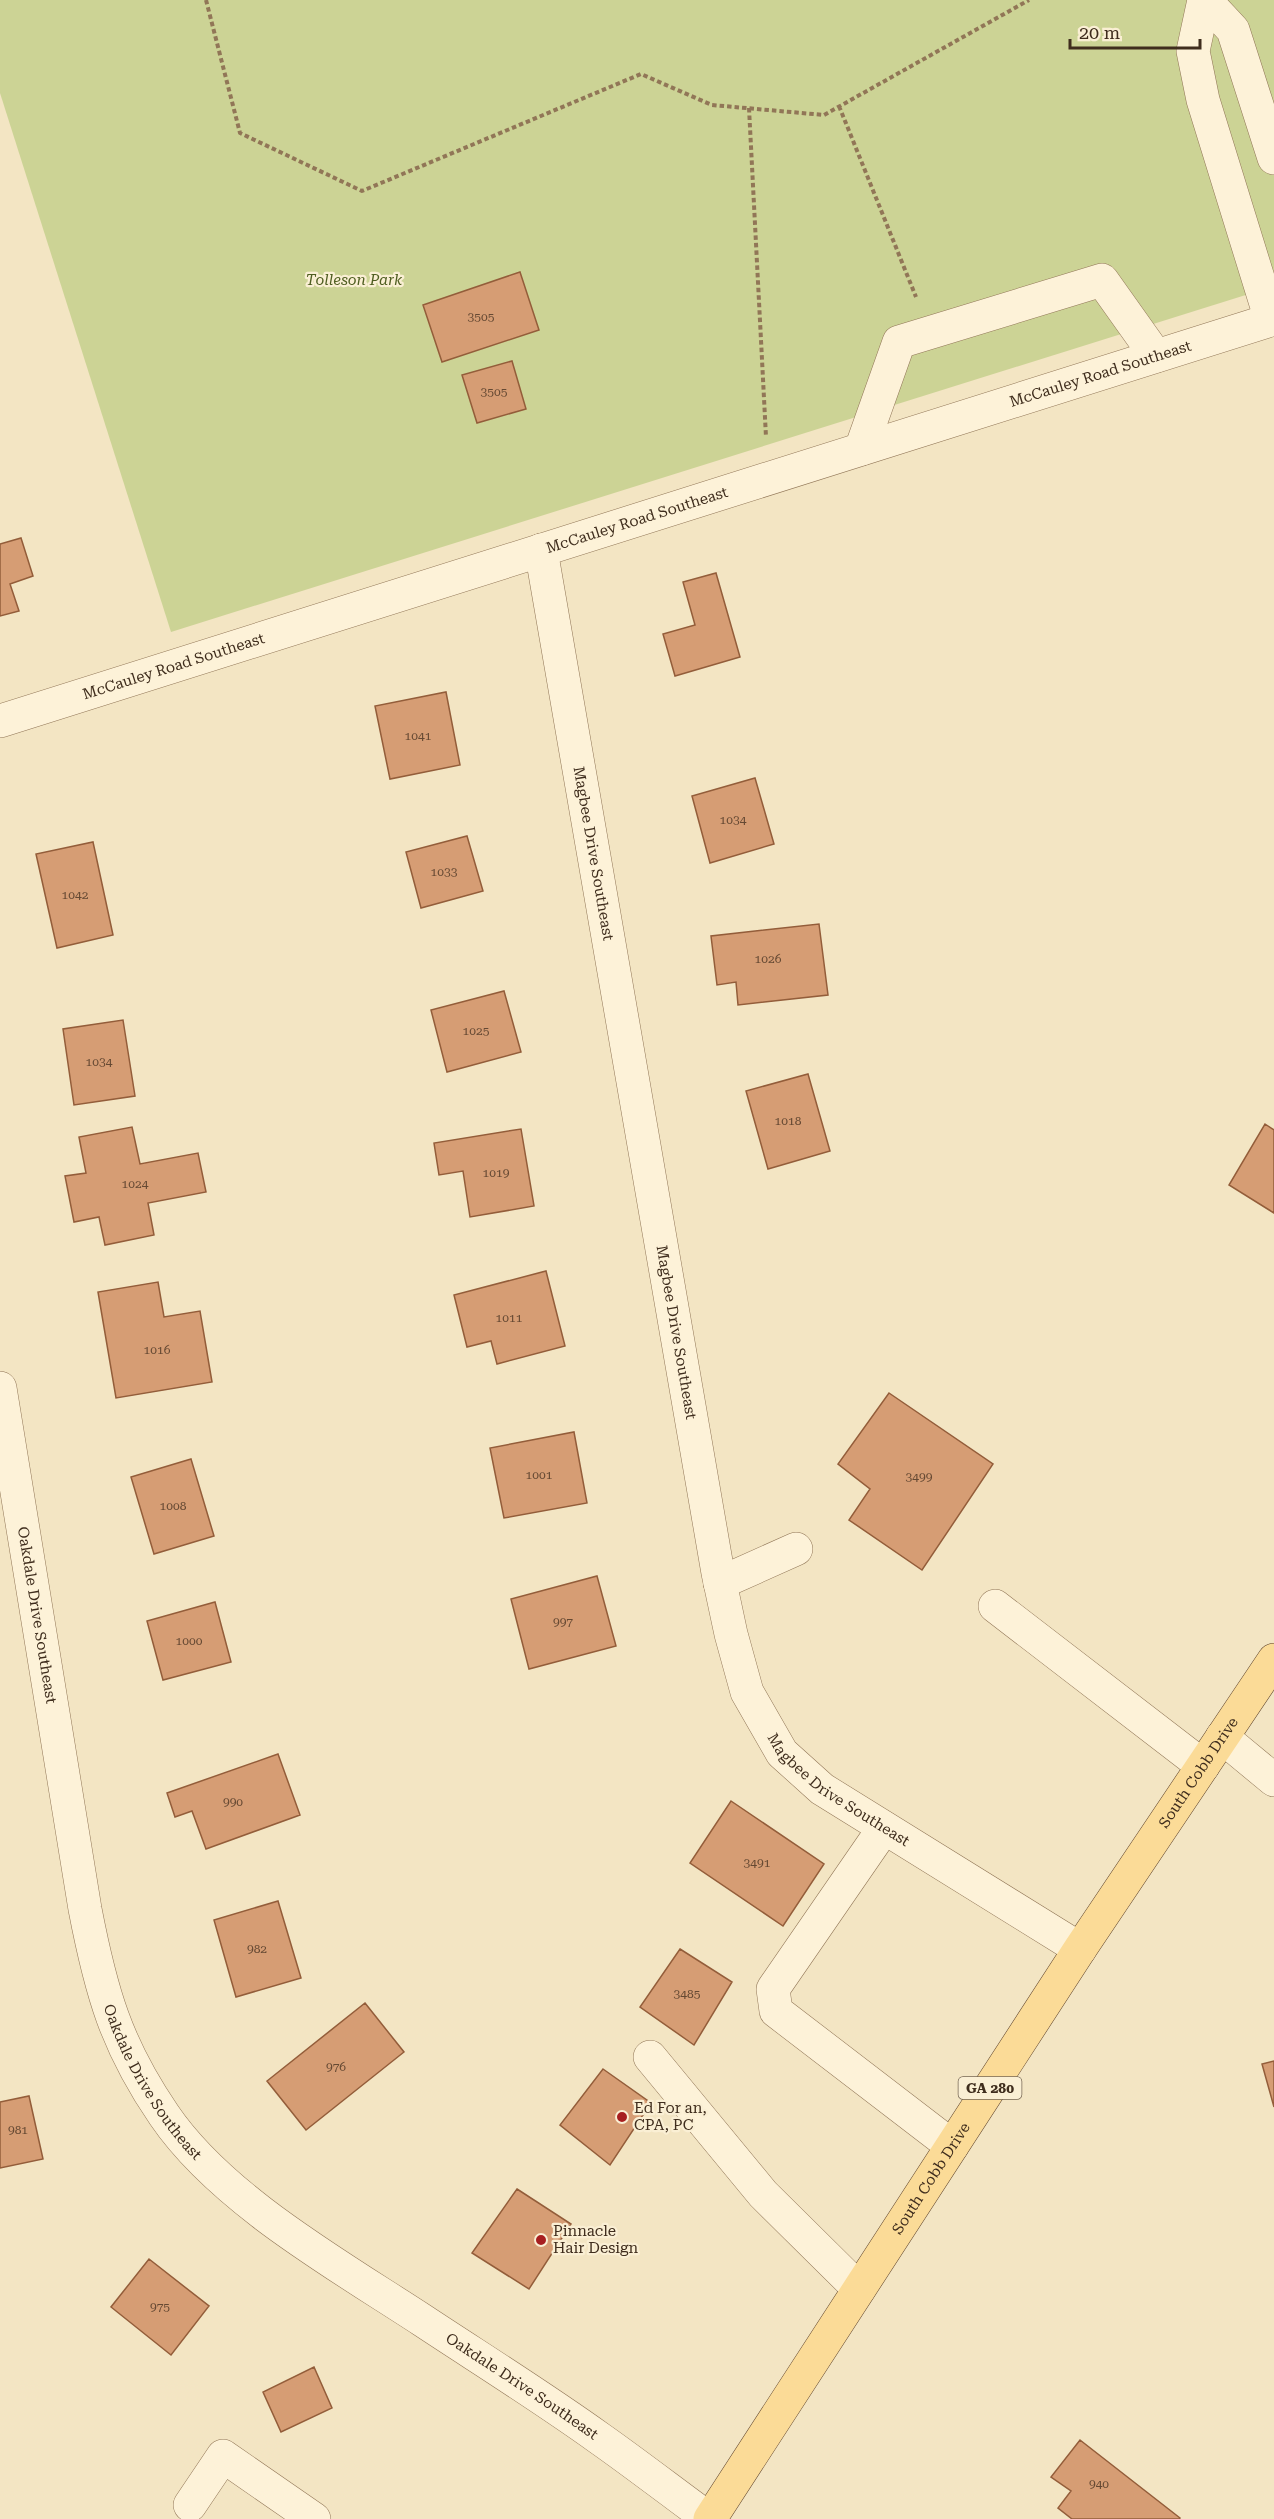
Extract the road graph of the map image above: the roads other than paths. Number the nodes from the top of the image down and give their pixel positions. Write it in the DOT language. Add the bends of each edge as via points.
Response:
graph roads {
  1 [pos="1204,0"];
  2 [pos="1274,158"];
  3 [pos="1272,320"];
  4 [pos="1156,356"];
  5 [pos="861,449"];
  6 [pos="541,550"];
  7 [pos="0,721"];
  8 [pos="0,1388"];
  9 [pos="796,1549"];
  10 [pos="720,1583"];
  11 [pos="994,1606"];
  12 [pos="1274,1659"];
  13 [pos="1222,1737"];
  14 [pos="1203,1766"];
  15 [pos="1274,1780"];
  16 [pos="884,1828"];
  17 [pos="1080,1949"];
  18 [pos="650,2057"];
  19 [pos="952,2146"];
  20 [pos="859,2289"];
  21 [pos="190,2505"];
  22 [pos="314,2519"];
  23 [pos="709,2519"];
  1 -- 2 [label="street" via="1233,30"];
  1 -- 3 [label="street" via="1193,51 1203,100"];
  3 -- 4 [label="street, McCauley Road Southeast"];
  4 -- 5 [label="street, McCauley Road Southeast"];
  4 -- 5 [label="street" via="1102,280 930,332 899,342"];
  5 -- 6 [label="street, McCauley Road Southeast"];
  6 -- 7 [label="street, McCauley Road Southeast"];
  6 -- 10 [label="street, Magbee Drive Southeast"];
  8 -- 23 [label="street, Oakdale Drive Southeast" via="97,1968 110,2017 130,2062 165,2117 237,2193 287,2231 599,2438"];
  9 -- 10 [label="street"];
  10 -- 16 [label="street, Magbee Drive Southeast" via="747,1692 782,1753 822,1789"];
  11 -- 14 [label="street"];
  12 -- 13 [label="main road, South Cobb Drive / GA 280"];
  13 -- 14 [label="main road, South Cobb Drive / GA 280"];
  13 -- 15 [label="street"];
  14 -- 17 [label="main road, South Cobb Drive / GA 280"];
  16 -- 17 [label="street, Magbee Drive Southeast"];
  16 -- 19 [label="street" via="773,1989 776,2010"];
  17 -- 19 [label="main road, South Cobb Drive / GA 280"];
  18 -- 20 [label="street" via="763,2194"];
  19 -- 20 [label="main road, South Cobb Drive / GA 280"];
  20 -- 23 [label="main road, South Cobb Drive / GA 280"];
  21 -- 22 [label="street" via="223,2456"];
}
